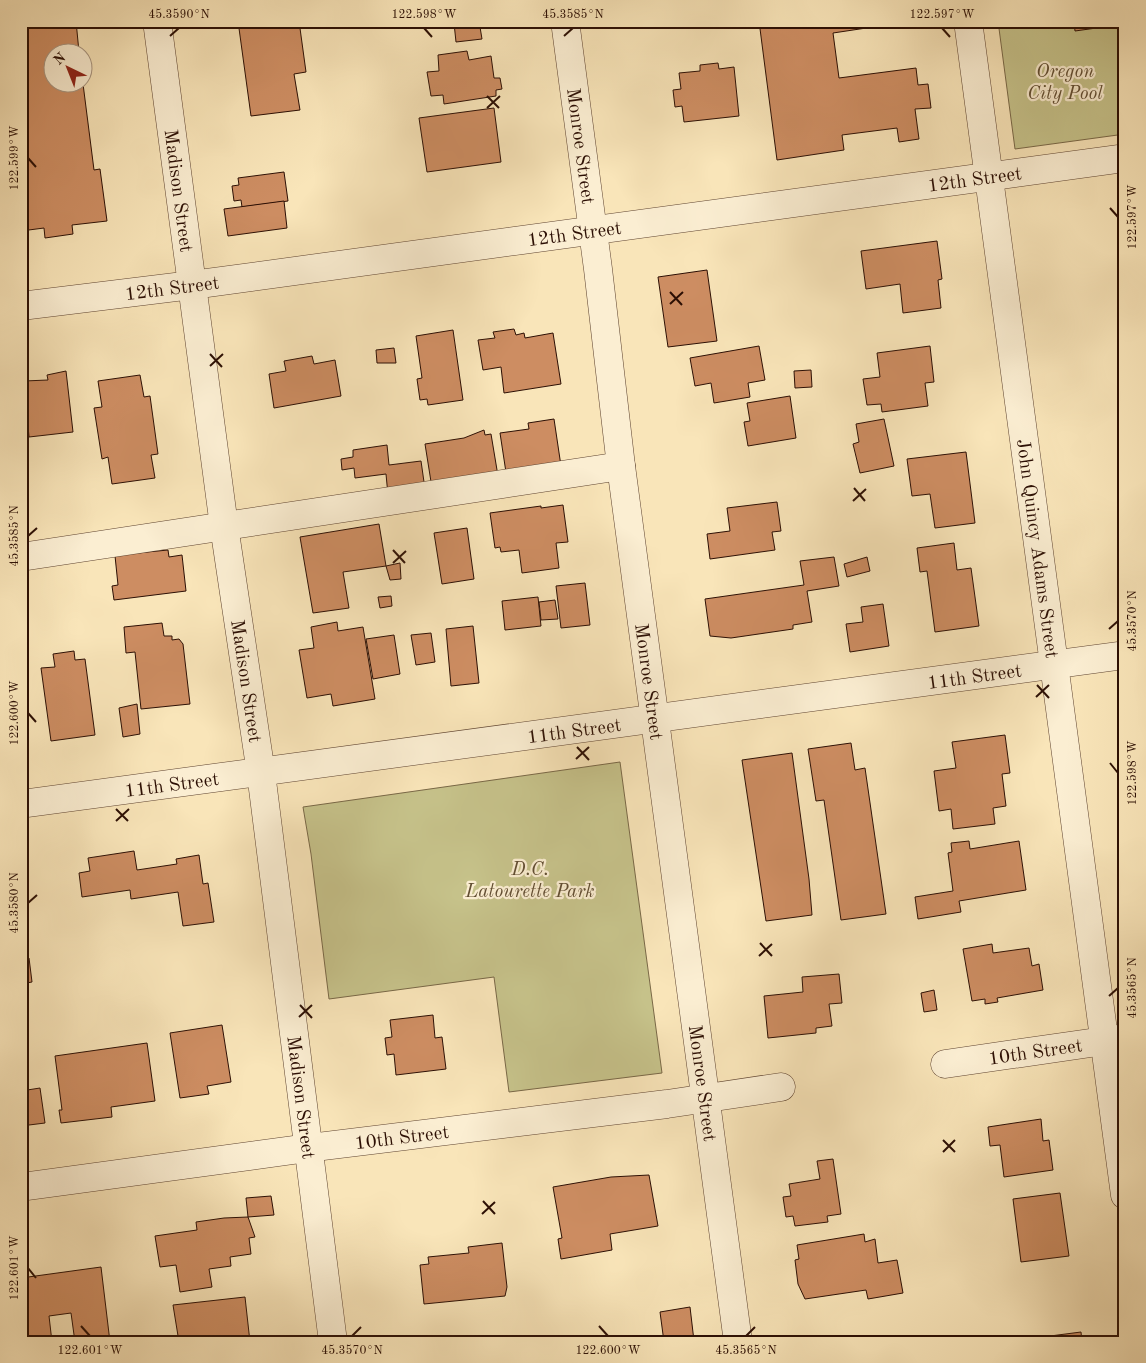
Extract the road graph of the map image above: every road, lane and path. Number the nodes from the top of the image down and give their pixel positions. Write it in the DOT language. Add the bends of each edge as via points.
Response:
graph roads {
  1 [pos="157,21"];
  2 [pos="565,21"];
  3 [pos="968,21"];
  4 [pos="1125,158"];
  5 [pos="989,176"];
  6 [pos="593,230"];
  7 [pos="192,285"];
  8 [pos="21,306"];
  9 [pos="621,466"];
  10 [pos="224,526"];
  11 [pos="21,557"];
  12 [pos="1125,655"];
  13 [pos="1054,664"];
  14 [pos="655,718"];
  15 [pos="261,773"];
  16 [pos="21,804"];
  17 [pos="1114,1039"];
  18 [pos="945,1064"];
  19 [pos="781,1087"];
  20 [pos="705,1098"];
  21 [pos="308,1148"];
  22 [pos="21,1186"];
  23 [pos="1125,1195"];
  24 [pos="333,1342"];
  25 [pos="738,1342"];
  1 -- 7 [label="street, Madison Street"];
  2 -- 6 [label="street, Monroe Street"];
  3 -- 5 [label="street, John Quincy Adams Street"];
  4 -- 5 [label="street, 12th Street"];
  5 -- 6 [label="street, 12th Street"];
  5 -- 13 [label="street, John Quincy Adams Street"];
  6 -- 7 [label="street, 12th Street"];
  6 -- 9 [label="street, Monroe Street"];
  7 -- 8 [label="street, 12th Street"];
  7 -- 10 [label="street, Madison Street"];
  9 -- 10 [label="street"];
  9 -- 14 [label="street, Monroe Street"];
  10 -- 11 [label="street"];
  10 -- 15 [label="street, Madison Street"];
  12 -- 13 [label="street, 11th Street"];
  13 -- 14 [label="street, 11th Street"];
  13 -- 17 [label="street, John Quincy Adams Street"];
  14 -- 15 [label="street, 11th Street"];
  14 -- 20 [label="street, Monroe Street"];
  15 -- 16 [label="street, 11th Street"];
  15 -- 21 [label="street, Madison Street"];
  17 -- 18 [label="street, 10th Street"];
  17 -- 23 [label="street, John Quincy Adams Street"];
  19 -- 20 [label="street, 10th Street"];
  20 -- 21 [label="street, 10th Street"];
  20 -- 25 [label="street, Monroe Street"];
  21 -- 22 [label="street, 10th Street"];
  21 -- 24 [label="street, Madison Street"];
}
